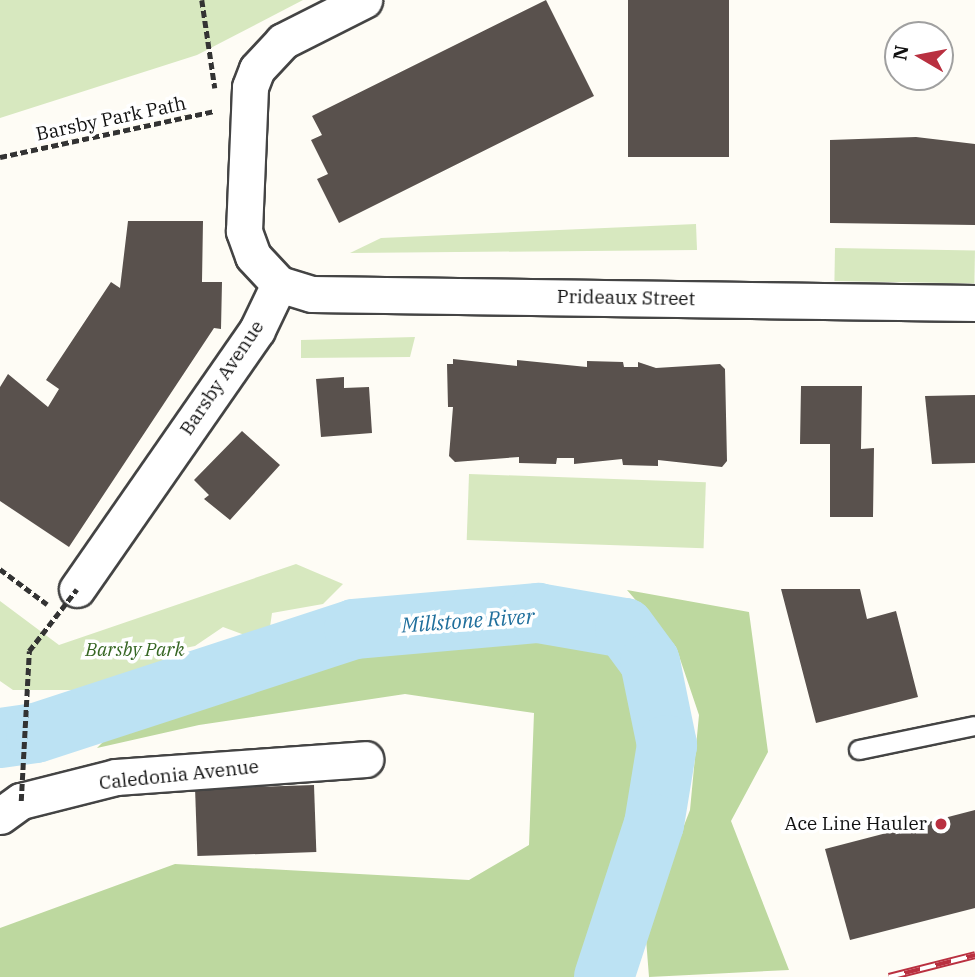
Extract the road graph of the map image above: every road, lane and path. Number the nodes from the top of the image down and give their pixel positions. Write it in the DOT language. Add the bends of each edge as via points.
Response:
graph roads {
  1 [pos="202,0"];
  2 [pos="364,0"];
  3 [pos="222,100"];
  4 [pos="227,109"];
  5 [pos="0,157"];
  6 [pos="279,284"];
  7 [pos="975,303"];
  8 [pos="0,569"];
  9 [pos="71,603"];
  10 [pos="975,726"];
  11 [pos="859,750"];
  12 [pos="365,759"];
  13 [pos="10,808"];
  1 -- 3 [label="path" via="212,83"];
  2 -- 6 [label="street" via="283,41 257,69 246,105 244,231 253,256"];
  4 -- 5 [label="path, Barsby Park Path"];
  6 -- 7 [label="street, Prideaux Street" via="312,294"];
  6 -- 9 [label="street, Barsby Avenue" via="257,330"];
  8 -- 9 [label="path"];
  9 -- 13 [label="path, bridge" via="29,651"];
  10 -- 11 [label="lane"];
  12 -- 13 [label="street, Caledonia Avenue" via="116,777"];
}
